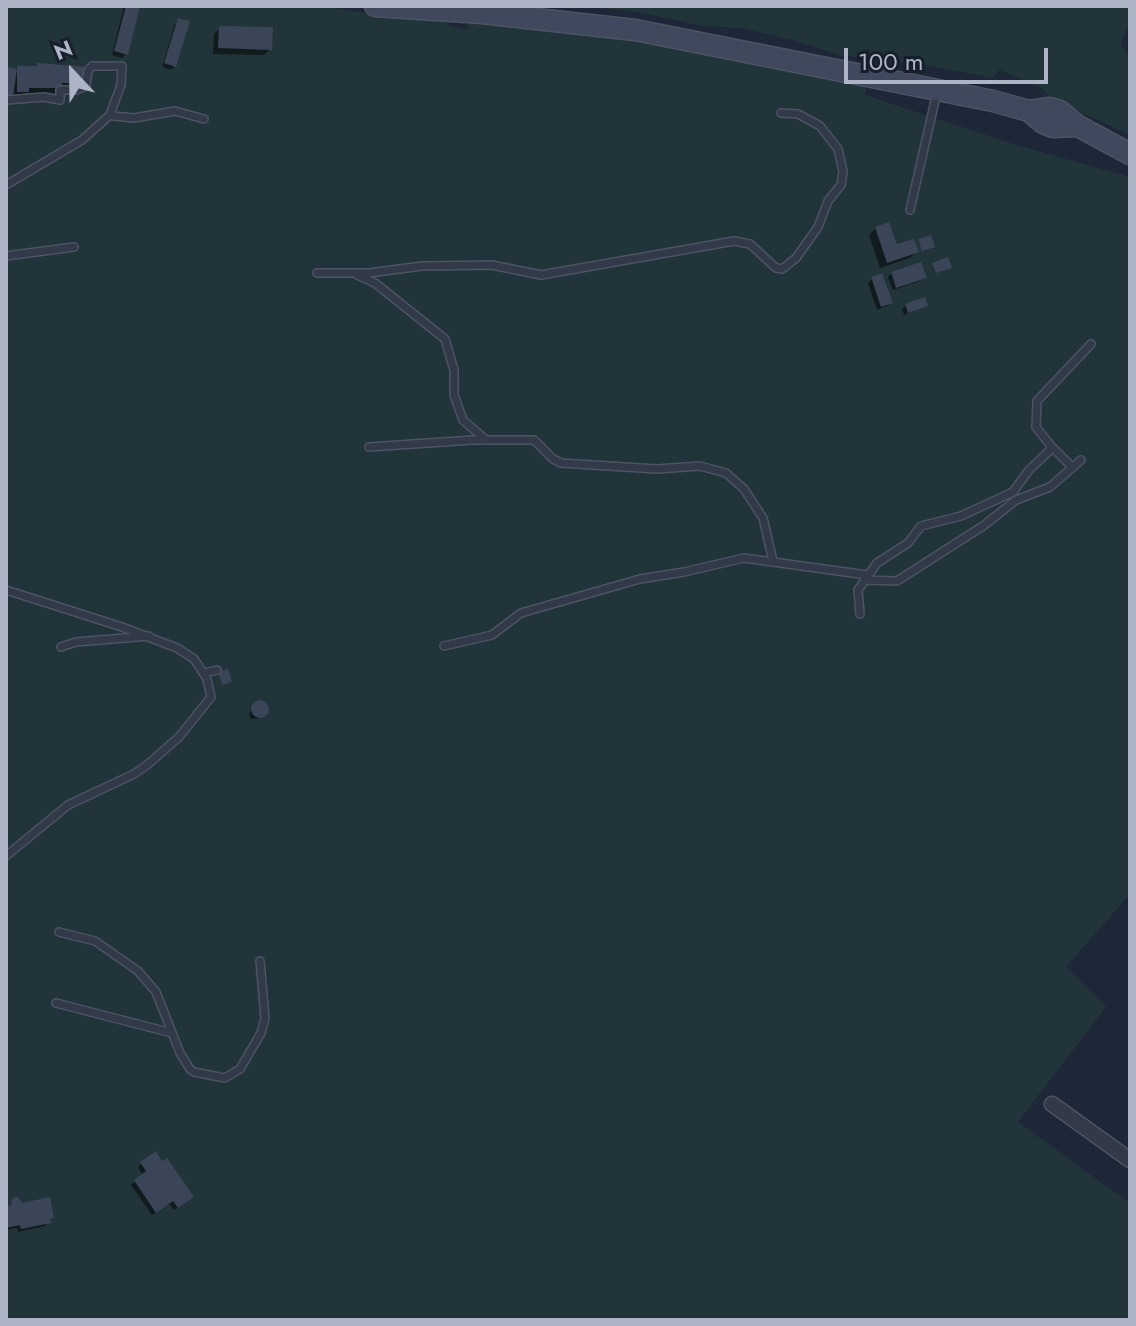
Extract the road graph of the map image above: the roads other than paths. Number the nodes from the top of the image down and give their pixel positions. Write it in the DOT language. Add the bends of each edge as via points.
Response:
graph roads {
  1 [pos="375,6"];
  2 [pos="938,90"];
  3 [pos="6,100"];
  4 [pos="781,113"];
  5 [pos="111,114"];
  6 [pos="204,119"];
  7 [pos="1130,154"];
  8 [pos="6,185"];
  9 [pos="910,210"];
  10 [pos="74,247"];
  11 [pos="6,256"];
  12 [pos="351,272"];
  13 [pos="317,273"];
  14 [pos="1091,344"];
  15 [pos="487,440"];
  16 [pos="1051,446"];
  17 [pos="369,447"];
  18 [pos="1081,460"];
  19 [pos="1072,467"];
  20 [pos="773,561"];
  21 [pos="866,577"];
  22 [pos="6,590"];
  23 [pos="860,614"];
  24 [pos="149,636"];
  25 [pos="444,646"];
  26 [pos="61,647"];
  27 [pos="217,670"];
  28 [pos="204,673"];
  29 [pos="6,856"];
  30 [pos="59,932"];
  31 [pos="260,961"];
  32 [pos="56,1003"];
  33 [pos="172,1033"];
  34 [pos="1052,1104"];
  35 [pos="1130,1160"];
  1 -- 2 [label="street" via="635,30"];
  2 -- 7 [label="street" via="1029,111 1053,127 1078,126"];
  2 -- 9 [label="lane"];
  3 -- 5 [label="lane" via="60,100 60,90 86,86 92,66 122,66"];
  4 -- 12 [label="lane" via="798,114 820,126 838,149 843,171 818,227 782,269 750,244 734,241 541,275 492,265"];
  5 -- 6 [label="lane" via="134,118 175,111"];
  5 -- 8 [label="lane" via="82,140"];
  10 -- 11 [label="lane"];
  12 -- 13 [label="lane"];
  12 -- 15 [label="lane" via="375,283 445,339 463,420"];
  14 -- 16 [label="lane" via="1037,401 1036,427"];
  15 -- 17 [label="lane"];
  15 -- 20 [label="lane" via="534,440 561,463 700,466 726,473 763,518"];
  16 -- 19 [label="lane"];
  16 -- 21 [label="lane" via="1013,492 961,516 921,526"];
  18 -- 19 [label="lane"];
  19 -- 21 [label="lane" via="1050,487 1016,500 897,581"];
  20 -- 21 [label="lane"];
  20 -- 25 [label="lane" via="744,558 640,579 521,613 492,635"];
  21 -- 23 [label="lane" via="858,590"];
  22 -- 24 [label="lane"];
  24 -- 26 [label="lane"];
  24 -- 28 [label="lane" via="187,654"];
  27 -- 28 [label="lane"];
  28 -- 29 [label="lane" via="211,697 179,737 134,774 68,805"];
  30 -- 33 [label="lane" via="95,941 138,971 156,992"];
  31 -- 33 [label="lane" via="265,1018 240,1069 225,1078 194,1072"];
  32 -- 33 [label="lane"];
  34 -- 35 [label="street"];
}
